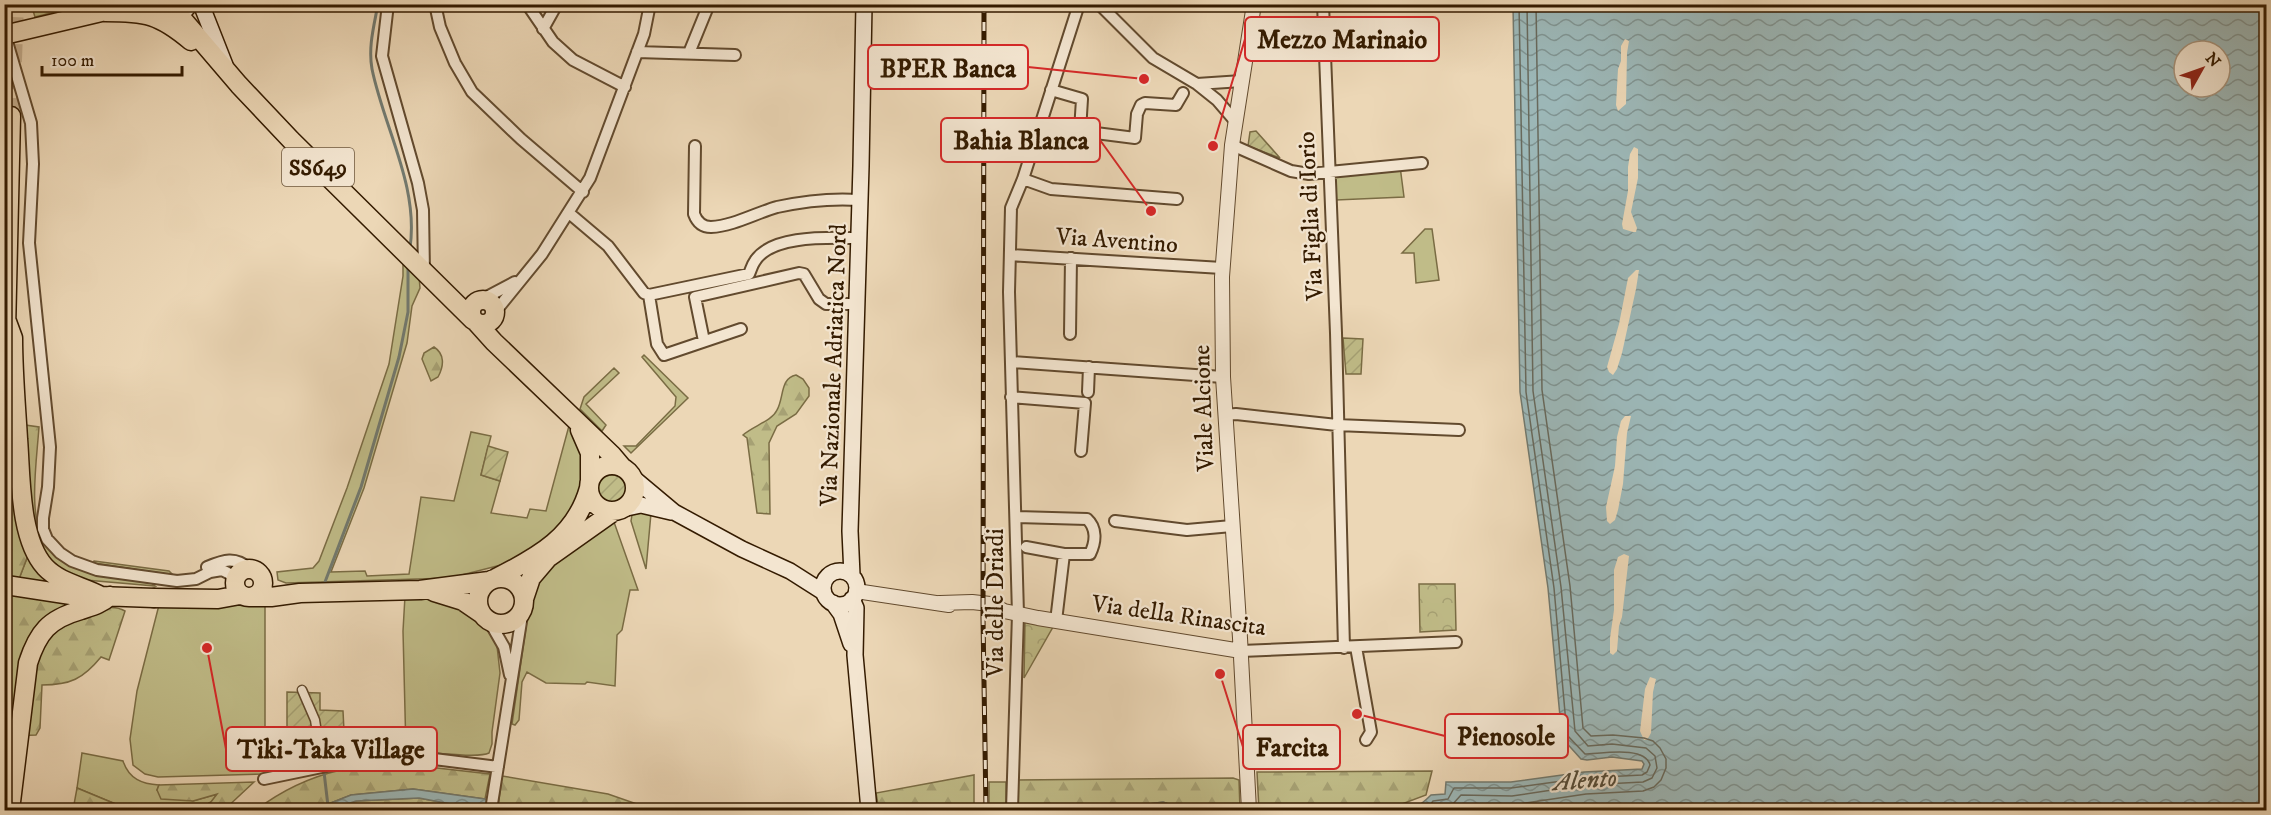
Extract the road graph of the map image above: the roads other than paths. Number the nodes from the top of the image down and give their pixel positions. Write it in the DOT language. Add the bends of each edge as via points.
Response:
graph roads {
  1 [pos="128,4"];
  2 [pos="201,4"];
  3 [pos="388,4"];
  4 [pos="435,4"];
  5 [pos="527,4"];
  6 [pos="557,4"];
  7 [pos="650,4"];
  8 [pos="709,4"];
  9 [pos="864,4"];
  10 [pos="1078,4"];
  11 [pos="1100,4"];
  12 [pos="1254,4"];
  13 [pos="1323,4"];
  14 [pos="183,8"];
  15 [pos="91,11"];
  16 [pos="160,12"];
  17 [pos="543,29"];
  18 [pos="5,35"];
  19 [pos="186,36"];
  20 [pos="638,52"];
  21 [pos="688,53"];
  22 [pos="735,56"];
  23 [pos="227,70"];
  24 [pos="1242,81"];
  25 [pos="1197,84"];
  26 [pos="625,87"];
  27 [pos="1051,90"];
  28 [pos="1183,93"];
  29 [pos="11,116"];
  30 [pos="1235,121"];
  31 [pos="695,146"];
  32 [pos="1232,146"];
  33 [pos="1422,163"];
  34 [pos="1329,173"];
  35 [pos="1023,179"];
  36 [pos="583,192"];
  37 [pos="860,200"];
  38 [pos="1177,200"];
  39 [pos="569,213"];
  40 [pos="859,238"];
  41 [pos="1010,255"];
  42 [pos="1071,258"];
  43 [pos="420,268"];
  44 [pos="1222,268"];
  45 [pos="520,279"];
  46 [pos="439,287"];
  47 [pos="649,295"];
  48 [pos="857,304"];
  49 [pos="488,307"];
  50 [pos="5,321"];
  51 [pos="475,321"];
  52 [pos="741,329"];
  53 [pos="1070,334"];
  54 [pos="704,341"];
  55 [pos="512,361"];
  56 [pos="1011,362"];
  57 [pos="1089,367"];
  58 [pos="1223,377"];
  59 [pos="4,380"];
  60 [pos="1088,392"];
  61 [pos="1011,397"];
  62 [pos="1225,415"];
  63 [pos="573,418"];
  64 [pos="1337,425"];
  65 [pos="1459,430"];
  66 [pos="1081,451"];
  67 [pos="627,472"];
  68 [pos="589,484"];
  69 [pos="617,511"];
  70 [pos="674,513"];
  71 [pos="1017,517"];
  72 [pos="1115,520"];
  73 [pos="1232,526"];
  74 [pos="850,531"];
  75 [pos="1026,547"];
  76 [pos="1064,554"];
  77 [pos="256,573"];
  78 [pos="852,576"];
  79 [pos="492,580"];
  80 [pos="177,581"];
  81 [pos="6,585"];
  82 [pos="828,586"];
  83 [pos="240,589"];
  84 [pos="420,590"];
  85 [pos="291,594"];
  86 [pos="854,595"];
  87 [pos="106,596"];
  88 [pos="523,604"];
  89 [pos="1011,612"];
  90 [pos="485,616"];
  91 [pos="1056,621"];
  92 [pos="1456,642"];
  93 [pos="1357,647"];
  94 [pos="1344,648"];
  95 [pos="1241,651"];
  96 [pos="855,655"];
  97 [pos="511,681"];
  98 [pos="302,690"];
  99 [pos="1366,740"];
  100 [pos="320,752"];
  101 [pos="498,767"];
  102 [pos="264,779"];
  103 [pos="10,810"];
  104 [pos="491,810"];
  105 [pos="869,810"];
  106 [pos="1012,810"];
  107 [pos="1249,810"];
  1 -- 15 [label="main road, SS649"];
  2 -- 23 [label="main road"];
  3 -- 43 [label="street" via="382,56 423,210"];
  4 -- 36 [label="street" via="455,63 472,92"];
  5 -- 17 [label="street"];
  6 -- 17 [label="street"];
  7 -- 20 [label="street"];
  8 -- 21 [label="street"];
  9 -- 37 [label="main road, Via Nazionale Adriatica Nord"];
  10 -- 27 [label="street, Via delle Driadi"];
  11 -- 25 [label="street" via="1153,58"];
  12 -- 24 [label="street, Viale Alcione"];
  13 -- 34 [label="street, Via Figlia di Iorio"];
  14 -- 16 [label="main road, SS649" via="172,20"];
  14 -- 19 [label="main road"];
  14 -- 23 [label="main road, SS649"];
  15 -- 16 [label="main road, SS649"];
  15 -- 18 [label="main road, SS649"];
  16 -- 19 [label="main road, SS649"];
  17 -- 26 [label="street" via="573,60"];
  18 -- 80 [label="street" via="30,123 33,164 29,243 50,447 43,529 53,547 72,561 98,570"];
  19 -- 23 [label="main road, SS649"];
  20 -- 21 [label="street"];
  20 -- 26 [label="street"];
  21 -- 22 [label="street"];
  23 -- 43 [label="main road, SS649"];
  24 -- 25 [label="street"];
  24 -- 30 [label="street, Viale Alcione"];
  25 -- 30 [label="street"];
  26 -- 36 [label="street"];
  27 -- 28 [label="street" via="1082,99 1080,131 1135,138 1141,105 1176,105"];
  27 -- 35 [label="street, Via delle Driadi"];
  29 -- 50 [label="main road"];
  30 -- 32 [label="street, Viale Alcione"];
  31 -- 37 [label="street, Via Nazionale Adriatica Nord" via="694,214 705,226 777,207 824,200"];
  32 -- 34 [label="street" via="1292,171"];
  32 -- 44 [label="street, Viale Alcione"];
  33 -- 34 [label="street"];
  34 -- 64 [label="street, Via Figlia di Iorio"];
  35 -- 38 [label="street" via="1051,189"];
  35 -- 41 [label="street, Via delle Driadi" via="1011,208"];
  36 -- 39 [label="street"];
  37 -- 40 [label="main road, Via Nazionale Adriatica Nord"];
  39 -- 45 [label="street"];
  39 -- 47 [label="street" via="608,246"];
  40 -- 47 [label="street" via="813,238 778,244 756,259 749,274"];
  40 -- 48 [label="main road, Via Nazionale Adriatica Nord"];
  41 -- 42 [label="street, Via Aventino"];
  41 -- 56 [label="street, Via delle Driadi"];
  42 -- 44 [label="street, Via Aventino"];
  42 -- 53 [label="street"];
  43 -- 46 [label="main road, SS649"];
  44 -- 58 [label="street, Viale Alcione"];
  45 -- 49 [label="street"];
  45 -- 49 [label="street"];
  46 -- 49 [label="main road, SS649"];
  46 -- 51 [label="main road, SS649"];
  47 -- 54 [label="street" via="657,344 664,355"];
  48 -- 54 [label="street" via="826,304 804,274 799,273 695,297"];
  48 -- 74 [label="main road, Via Nazionale Adriatica Nord"];
  49 -- 51 [label="main road" via="485,324"];
  49 -- 55 [label="main road, SS649"];
  50 -- 59 [label="main road"];
  50 -- 87 [label="main road" via="14,338 22,494 31,542 41,562 60,579"];
  51 -- 55 [label="main road, SS649"];
  52 -- 54 [label="street"];
  55 -- 63 [label="main road, SS649"];
  56 -- 57 [label="street"];
  56 -- 61 [label="street, Via delle Driadi"];
  57 -- 58 [label="street"];
  57 -- 60 [label="street"];
  58 -- 62 [label="street, Viale Alcione"];
  61 -- 66 [label="street" via="1085,403"];
  61 -- 71 [label="street, Via delle Driadi"];
  62 -- 64 [label="street"];
  62 -- 73 [label="street, Viale Alcione"];
  63 -- 67 [label="main road, SS649"];
  63 -- 68 [label="main road, SS649" via="590,453"];
  64 -- 65 [label="street"];
  64 -- 94 [label="street, Via Figlia di Iorio"];
  67 -- 68 [label="main road" via="607,466 600,468"];
  67 -- 69 [label="main road" via="635,491 633,498"];
  67 -- 70 [label="main road, SS649"];
  68 -- 69 [label="main road" via="590,496 599,507"];
  68 -- 79 [label="main road" via="584,506 566,531 528,561"];
  69 -- 70 [label="main road, SS649" via="647,506"];
  69 -- 88 [label="main road" via="548,558 531,578"];
  70 -- 82 [label="main road, SS649" via="739,548"];
  71 -- 76 [label="street" via="1087,519 1095,535 1090,554"];
  71 -- 89 [label="street, Via delle Driadi"];
  72 -- 73 [label="street" via="1186,530"];
  73 -- 95 [label="street, Viale Alcione"];
  74 -- 78 [label="main road, Via Nazionale Adriatica Nord"];
  74 -- 82 [label="main road, Via Nazionale Adriatica Nord"];
  75 -- 76 [label="street"];
  76 -- 91 [label="street"];
  77 -- 80 [label="street" via="239,561 225,560"];
  77 -- 83 [label="main road" via="239,573"];
  77 -- 83 [label="main road" via="261,591"];
  77 -- 85 [label="main road"];
  78 -- 82 [label="main road" via="841,571"];
  78 -- 86 [label="main road, Via Nazionale Adriatica Nord" via="856,582"];
  79 -- 84 [label="main road"];
  79 -- 88 [label="main road" via="504,578 518,585"];
  79 -- 90 [label="main road" via="483,586 478,600"];
  80 -- 83 [label="street" via="226,571"];
  81 -- 87 [label="main road" via="57,594"];
  82 -- 86 [label="main road" via="843,604"];
  82 -- 96 [label="main road"];
  83 -- 85 [label="main road" via="271,597"];
  83 -- 87 [label="main road" via="199,597"];
  84 -- 85 [label="main road"];
  84 -- 90 [label="main road" via="453,597"];
  86 -- 89 [label="street, Via della Rinascita"];
  86 -- 96 [label="main road, Via Nazionale Adriatica Nord"];
  87 -- 103 [label="main road" via="101,604 62,616 41,632 28,663"];
  88 -- 90 [label="main road" via="519,615 508,623"];
  88 -- 97 [label="street"];
  89 -- 91 [label="street, Via della Rinascita"];
  89 -- 106 [label="street, Via delle Driadi"];
  90 -- 97 [label="street" via="504,647"];
  91 -- 95 [label="street, Via della Rinascita"];
  92 -- 93 [label="street, Via della Rinascita"];
  93 -- 94 [label="street, Via della Rinascita"];
  93 -- 99 [label="street" via="1371,732"];
  94 -- 95 [label="street, Via della Rinascita"];
  95 -- 107 [label="street, Viale Alcione"];
  96 -- 105 [label="main road"];
  97 -- 101 [label="street"];
  98 -- 100 [label="street" via="315,720"];
  101 -- 102 [label="street" via="380,756"];
  101 -- 104 [label="street"];
}
